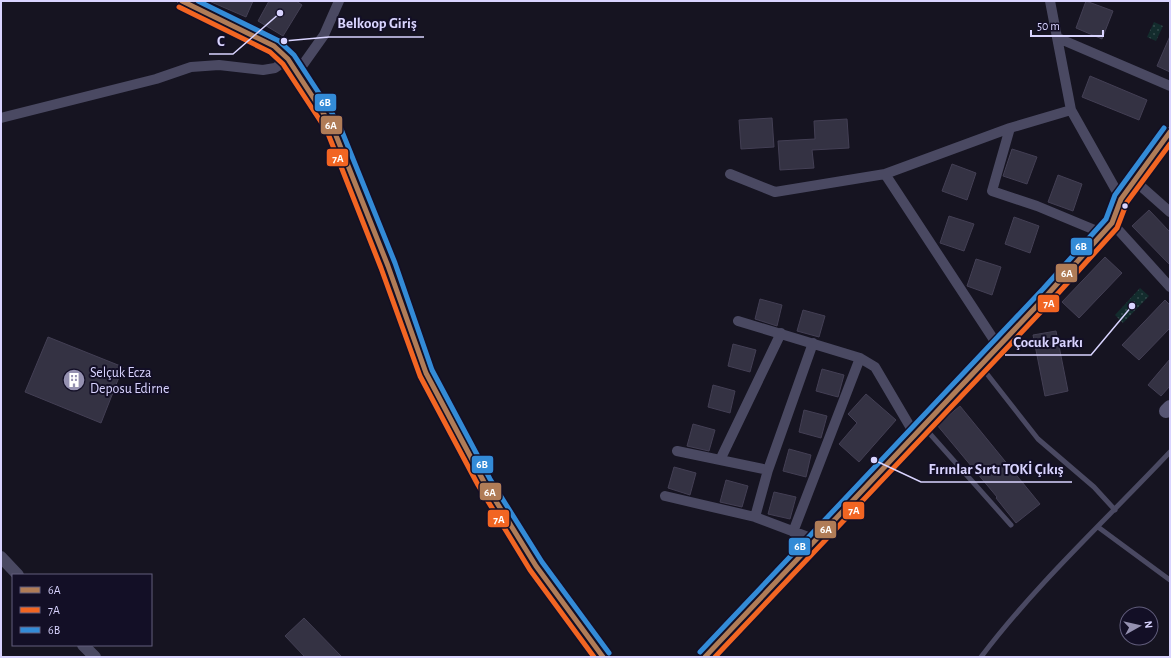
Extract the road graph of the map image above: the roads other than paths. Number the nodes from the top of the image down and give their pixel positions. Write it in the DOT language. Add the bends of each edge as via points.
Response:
graph roads {
  1 [pos="182,1"];
  2 [pos="339,1"];
  3 [pos="1050,1"];
  4 [pos="1058,38"];
  5 [pos="288,59"];
  6 [pos="297,73"];
  7 [pos="1170,86"];
  8 [pos="1071,110"];
  9 [pos="1,118"];
  10 [pos="1010,128"];
  11 [pos="1170,132"];
  12 [pos="1166,148"];
  13 [pos="730,174"];
  14 [pos="885,174"];
  15 [pos="1135,181"];
  16 [pos="1121,199"];
  17 [pos="1170,212"];
  18 [pos="1112,222"];
  19 [pos="1102,233"];
  20 [pos="1170,287"];
  21 [pos="738,321"];
  22 [pos="781,333"];
  23 [pos="813,343"];
  24 [pos="998,346"];
  25 [pos="860,358"];
  26 [pos="980,365"];
  27 [pos="923,426"];
  28 [pos="915,435"];
  29 [pos="677,452"];
  30 [pos="1170,452"];
  31 [pos="720,460"];
  32 [pos="768,470"];
  33 [pos="665,496"];
  34 [pos="1115,510"];
  35 [pos="755,517"];
  36 [pos="1011,525"];
  37 [pos="1098,527"];
  38 [pos="793,532"];
  39 [pos="816,540"];
  40 [pos="1,557"];
  41 [pos="17,574"];
  42 [pos="1170,580"];
  43 [pos="85,646"];
  44 [pos="95,657"];
  45 [pos="603,657"];
  46 [pos="705,657"];
  47 [pos="981,657"];
  1 -- 5 [label="street" via="274,46"];
  2 -- 6 [label="street" via="324,35"];
  3 -- 4 [label="street"];
  4 -- 7 [label="street"];
  4 -- 8 [label="street"];
  5 -- 6 [label="street"];
  5 -- 9 [label="street" via="275,68 264,70 219,65 191,67 156,79"];
  6 -- 45 [label="street" via="333,128 388,266 426,373 484,482 536,566"];
  8 -- 10 [label="street"];
  8 -- 16 [label="street"];
  10 -- 14 [label="street"];
  10 -- 19 [label="street" via="992,191 1037,206"];
  11 -- 12 [label="street"];
  12 -- 15 [label="street"];
  13 -- 14 [label="street" via="775,192"];
  14 -- 24 [label="street"];
  15 -- 16 [label="street"];
  15 -- 17 [label="street"];
  16 -- 18 [label="street"];
  18 -- 19 [label="street"];
  18 -- 20 [label="street"];
  19 -- 24 [label="street"];
  21 -- 22 [label="street"];
  22 -- 23 [label="street"];
  22 -- 31 [label="street"];
  23 -- 25 [label="street"];
  23 -- 32 [label="street"];
  24 -- 26 [label="street"];
  25 -- 28 [label="street" via="875,367"];
  25 -- 38 [label="street"];
  26 -- 27 [label="street"];
  26 -- 34 [label="lane" via="1038,439 1094,487"];
  27 -- 28 [label="street"];
  27 -- 36 [label="lane"];
  28 -- 39 [label="street"];
  29 -- 31 [label="street"];
  30 -- 34 [label="lane"];
  31 -- 32 [label="street"];
  32 -- 35 [label="street"];
  33 -- 35 [label="street"];
  34 -- 37 [label="lane"];
  35 -- 38 [label="street"];
  37 -- 42 [label="lane"];
  37 -- 47 [label="lane" via="1001,631"];
  38 -- 39 [label="street"];
  39 -- 46 [label="street"];
  40 -- 41 [label="street"];
  43 -- 44 [label="street"];
}
